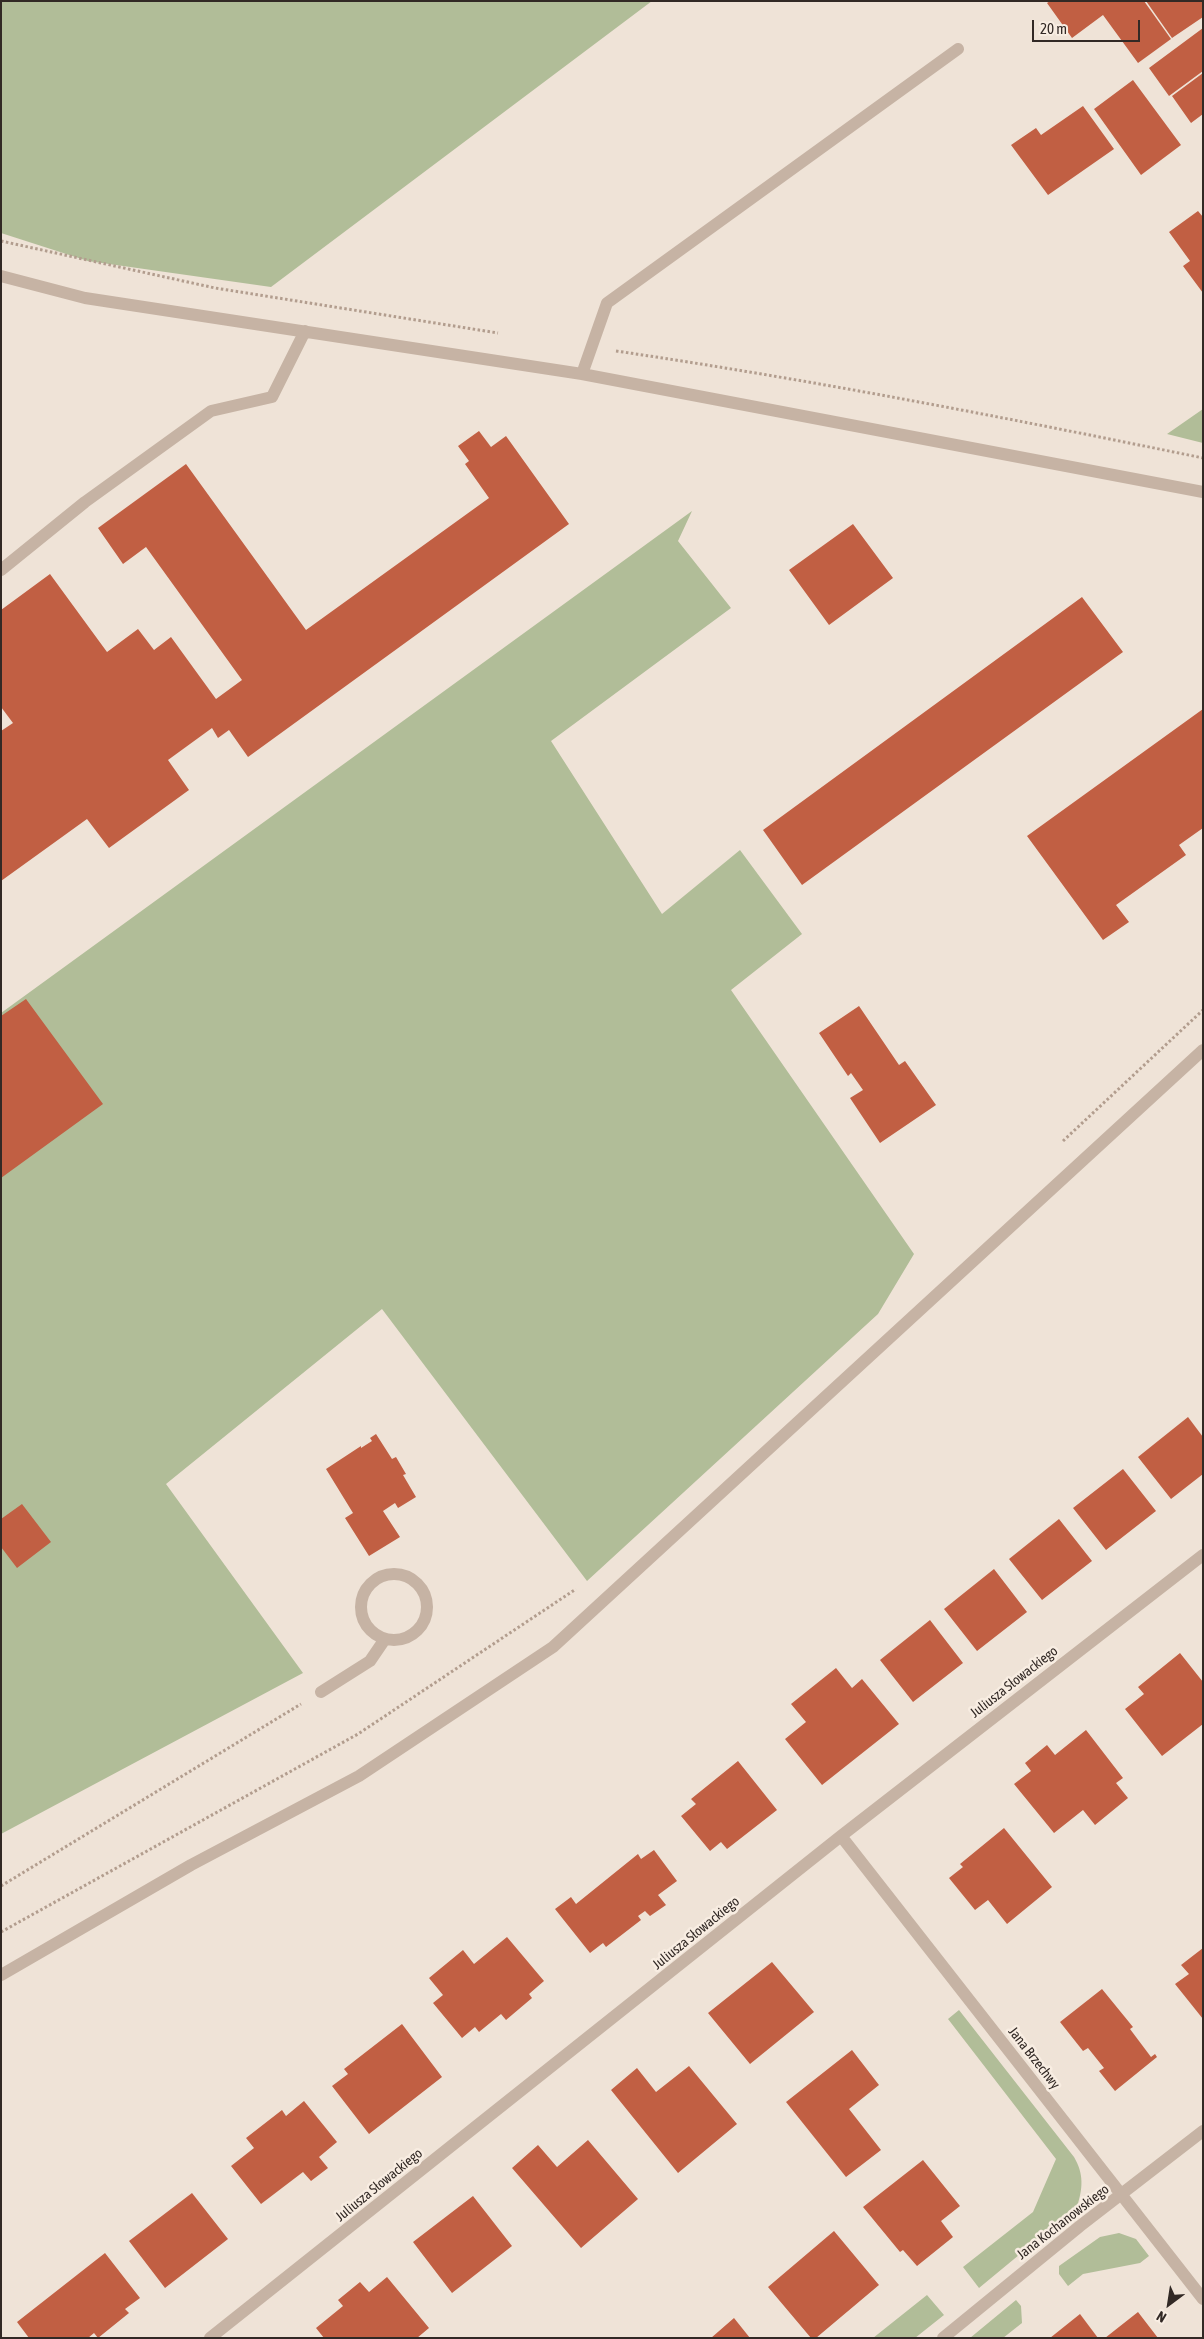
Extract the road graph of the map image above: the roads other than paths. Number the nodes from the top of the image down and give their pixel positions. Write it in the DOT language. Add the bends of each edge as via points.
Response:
graph roads {
  1 [pos="958,49"];
  2 [pos="1,276"];
  3 [pos="305,331"];
  4 [pos="582,374"];
  5 [pos="1203,492"];
  6 [pos="1,570"];
  7 [pos="1203,1050"];
  8 [pos="1203,1555"];
  9 [pos="385,1638"];
  10 [pos="320,1692"];
  11 [pos="841,1836"];
  12 [pos="1,1975"];
  13 [pos="1203,2131"];
  14 [pos="1123,2195"];
  15 [pos="1203,2299"];
  16 [pos="210,2338"];
  17 [pos="943,2338"];
  1 -- 4 [label="street" via="606,303"];
  2 -- 3 [label="street" via="85,298"];
  3 -- 4 [label="street"];
  3 -- 6 [label="street" via="272,397 211,411 85,502"];
  4 -- 5 [label="street"];
  7 -- 12 [label="street" via="553,1647 359,1776 191,1865"];
  8 -- 11 [label="street, Juliusza Słowackiego"];
  9 -- 9 [label="street" via="407,1637 424,1623 427,1613 427,1602 418,1583 399,1574 388,1574 370,1583 361,1604 367,1626"];
  9 -- 10 [label="street" via="370,1661"];
  11 -- 14 [label="street, Jana Brzechwy"];
  11 -- 16 [label="street, Juliusza Słowackiego"];
  13 -- 14 [label="street, Jana Kochanowskiego"];
  14 -- 15 [label="street, Jana Brzechwy"];
  14 -- 17 [label="street, Jana Kochanowskiego"];
}
